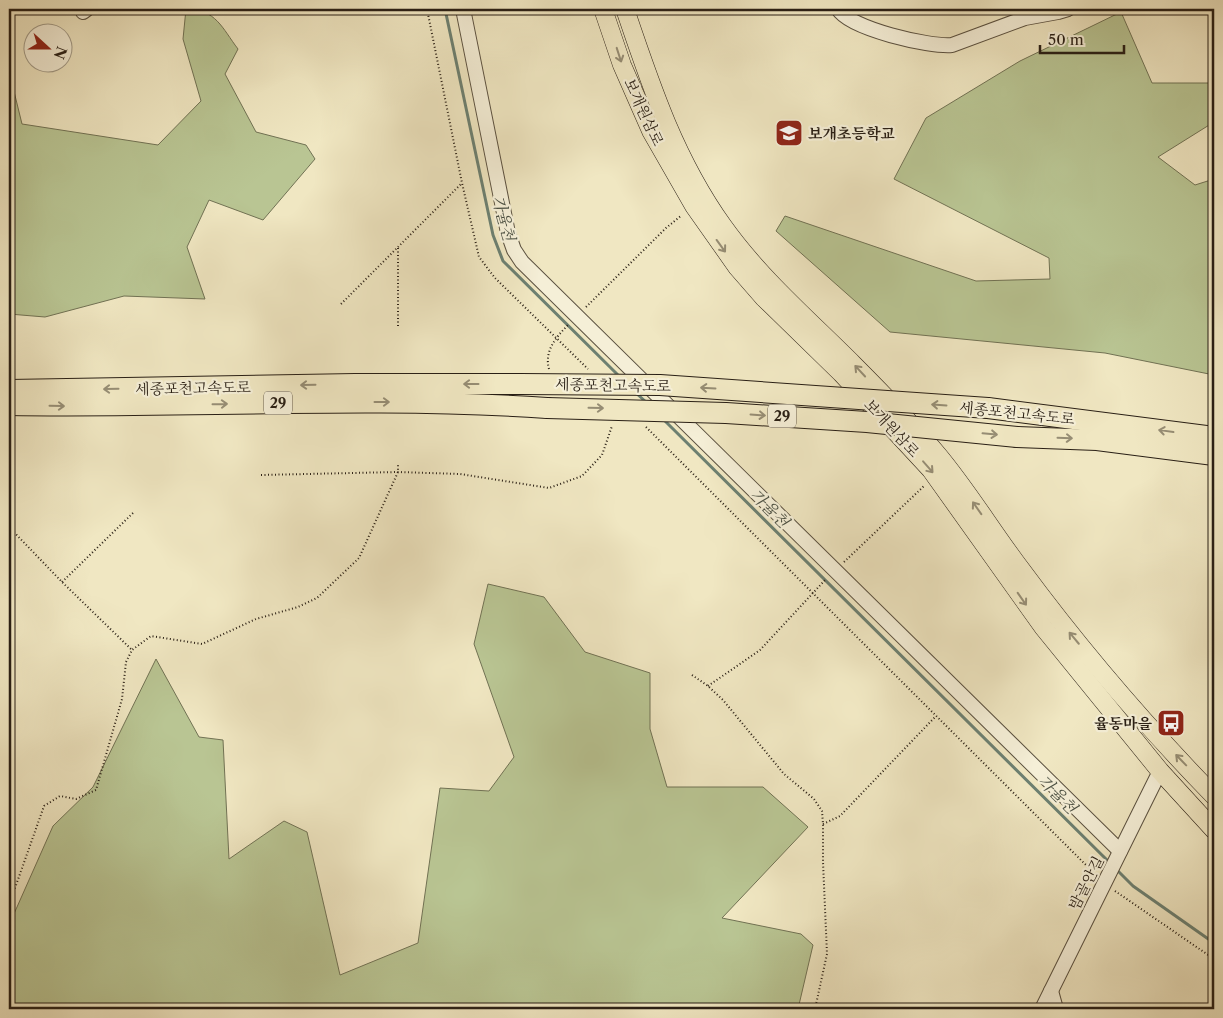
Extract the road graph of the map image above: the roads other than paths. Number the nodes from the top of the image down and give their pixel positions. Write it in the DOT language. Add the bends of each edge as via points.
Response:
graph roads {
  1 [pos="463,9"];
  2 [pos="603,9"];
  3 [pos="625,9"];
  4 [pos="838,9"];
  5 [pos="1068,9"];
  6 [pos="9,390"];
  7 [pos="9,405"];
  8 [pos="1214,437"];
  9 [pos="1214,455"];
  10 [pos="1160,771"];
  11 [pos="1214,796"];
  12 [pos="1214,830"];
  13 [pos="1119,853"];
  14 [pos="1051,991"];
  15 [pos="1042,1009"];
  16 [pos="1056,1009"];
  1 -- 13 [label="street" via="508,233 522,262"];
  2 -- 10 [label="main road, 보개원삼로, one-way" via="622,65 651,131 694,206 737,267 841,373 935,476 1043,627"];
  11 -- 3 [label="main road, 보개원삼로, one-way" via="1068,631 938,455 854,365 785,299 723,226 664,120"];
  4 -- 5 [label="street" via="867,27 941,46 952,45 1024,18"];
  8 -- 6 [label="highway, 세종포천고속도로 / 29, one-way, bridge" via="988,408 660,385 346,384"];
  7 -- 9 [label="highway, 세종포천고속도로 / 29, one-way, bridge" via="394,402 726,412 1017,437 1097,440"];
  10 -- 12 [label="main road, 보개원삼로"];
  10 -- 13 [label="street, 밤골안길"];
  13 -- 14 [label="street, 밤골안길"];
  14 -- 15 [label="street, 밤골안길"];
  14 -- 16 [label="street"];
}
